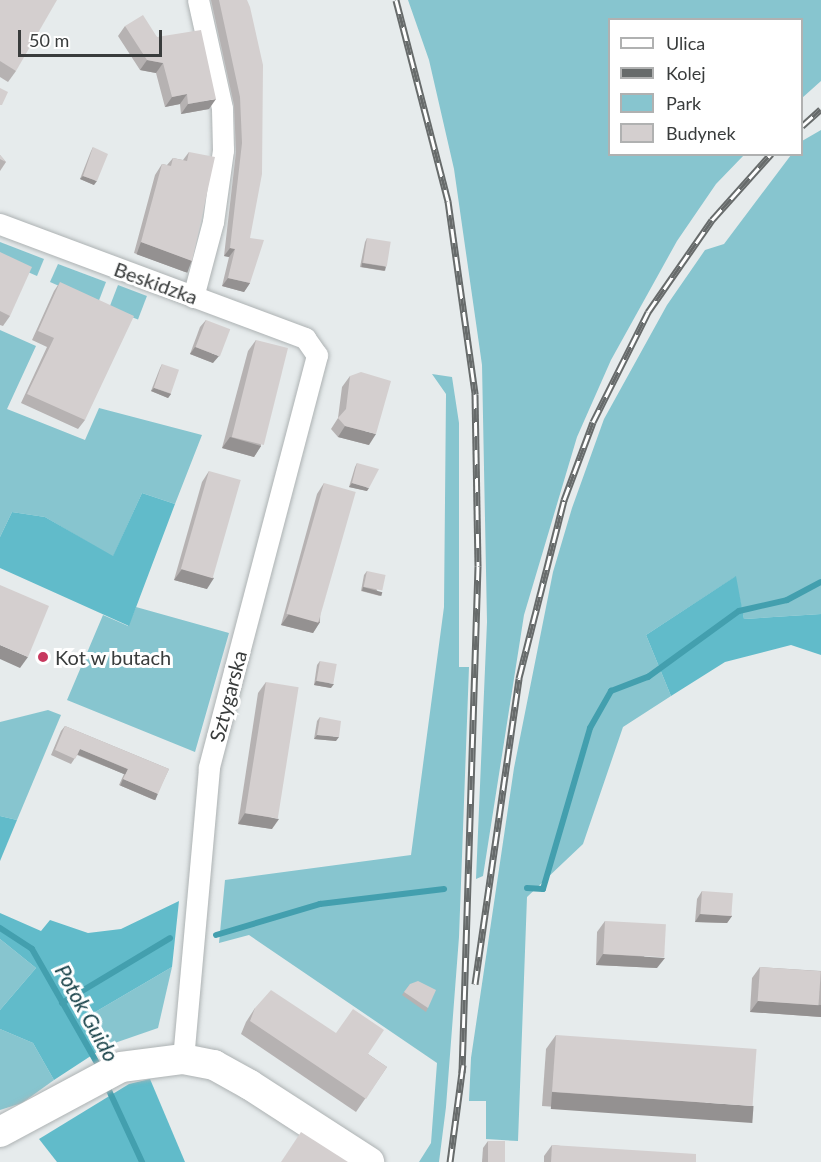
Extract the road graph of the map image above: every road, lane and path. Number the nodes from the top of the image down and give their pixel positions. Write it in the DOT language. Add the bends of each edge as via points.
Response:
graph roads {
  1 [pos="198,0"];
  2 [pos="0,224"];
  3 [pos="193,297"];
  4 [pos="311,342"];
  5 [pos="183,1059"];
  6 [pos="0,1132"];
  7 [pos="369,1162"];
  1 -- 3 [label="street" via="220,97 223,150 213,222"];
  2 -- 3 [label="street, Beskidzka"];
  3 -- 4 [label="street, Beskidzka"];
  4 -- 5 [label="street, Sztygarska" via="318,367 209,768"];
  5 -- 6 [label="street" via="121,1067"];
  5 -- 7 [label="street" via="214,1065"];
}
